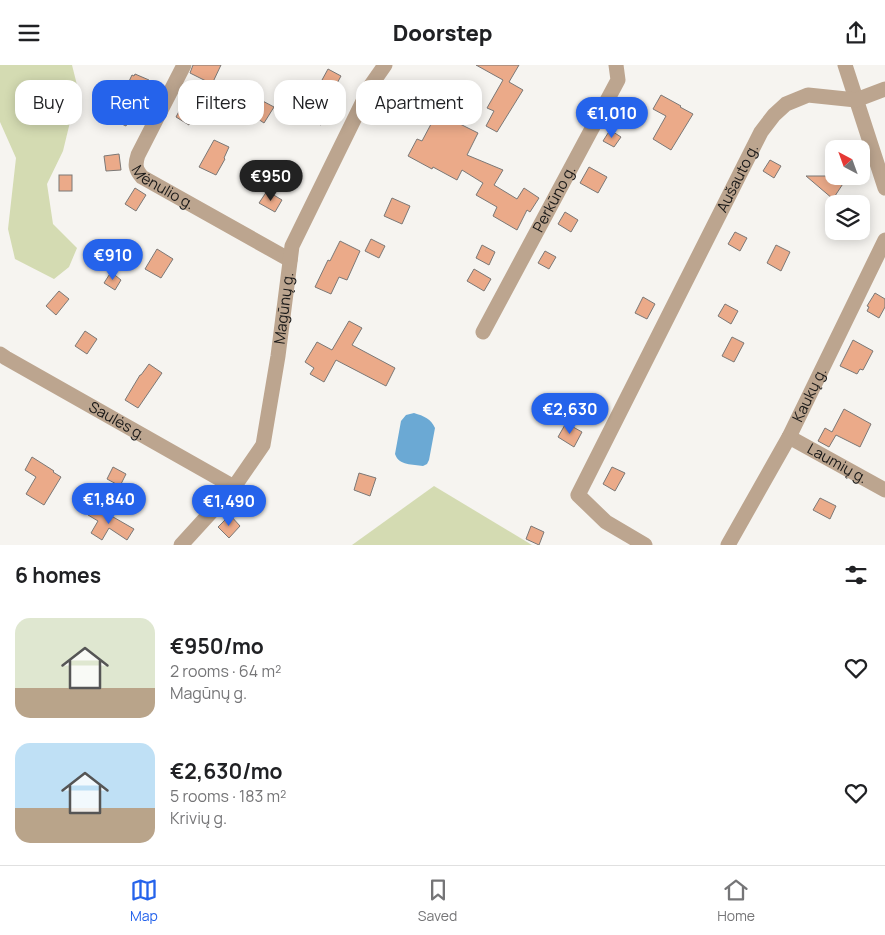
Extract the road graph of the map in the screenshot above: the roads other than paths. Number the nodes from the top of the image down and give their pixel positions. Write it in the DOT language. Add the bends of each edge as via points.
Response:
graph roads {
  1 [pos="184,65"];
  2 [pos="385,65"];
  3 [pos="616,65"];
  4 [pos="845,65"];
  5 [pos="885,89"];
  6 [pos="856,100"];
  7 [pos="885,189"];
  8 [pos="885,240"];
  9 [pos="290,260"];
  10 [pos="483,332"];
  11 [pos="0,354"];
  12 [pos="789,437"];
  13 [pos="234,487"];
  14 [pos="885,490"];
  15 [pos="181,545"];
  16 [pos="645,545"];
  17 [pos="728,545"];
  1 -- 9 [label="street, Mėnulio g." via="138,155 137,171 142,177"];
  2 -- 9 [label="street, Magūnų g." via="371,85 292,246"];
  3 -- 10 [label="street, Perkūno g." via="618,80"];
  4 -- 6 [label="street"];
  5 -- 6 [label="street, Aušauto g."];
  6 -- 7 [label="street"];
  6 -- 16 [label="street, Aušauto g." via="808,95 786,104 761,132 578,495 606,522"];
  8 -- 12 [label="street, Kaukų g."];
  9 -- 13 [label="street, Magūnų g." via="263,445"];
  11 -- 13 [label="street, Saulės g."];
  12 -- 14 [label="street, Laumių g."];
  12 -- 17 [label="street, Kaukų g."];
  13 -- 15 [label="street, Magūnų g."];
}
